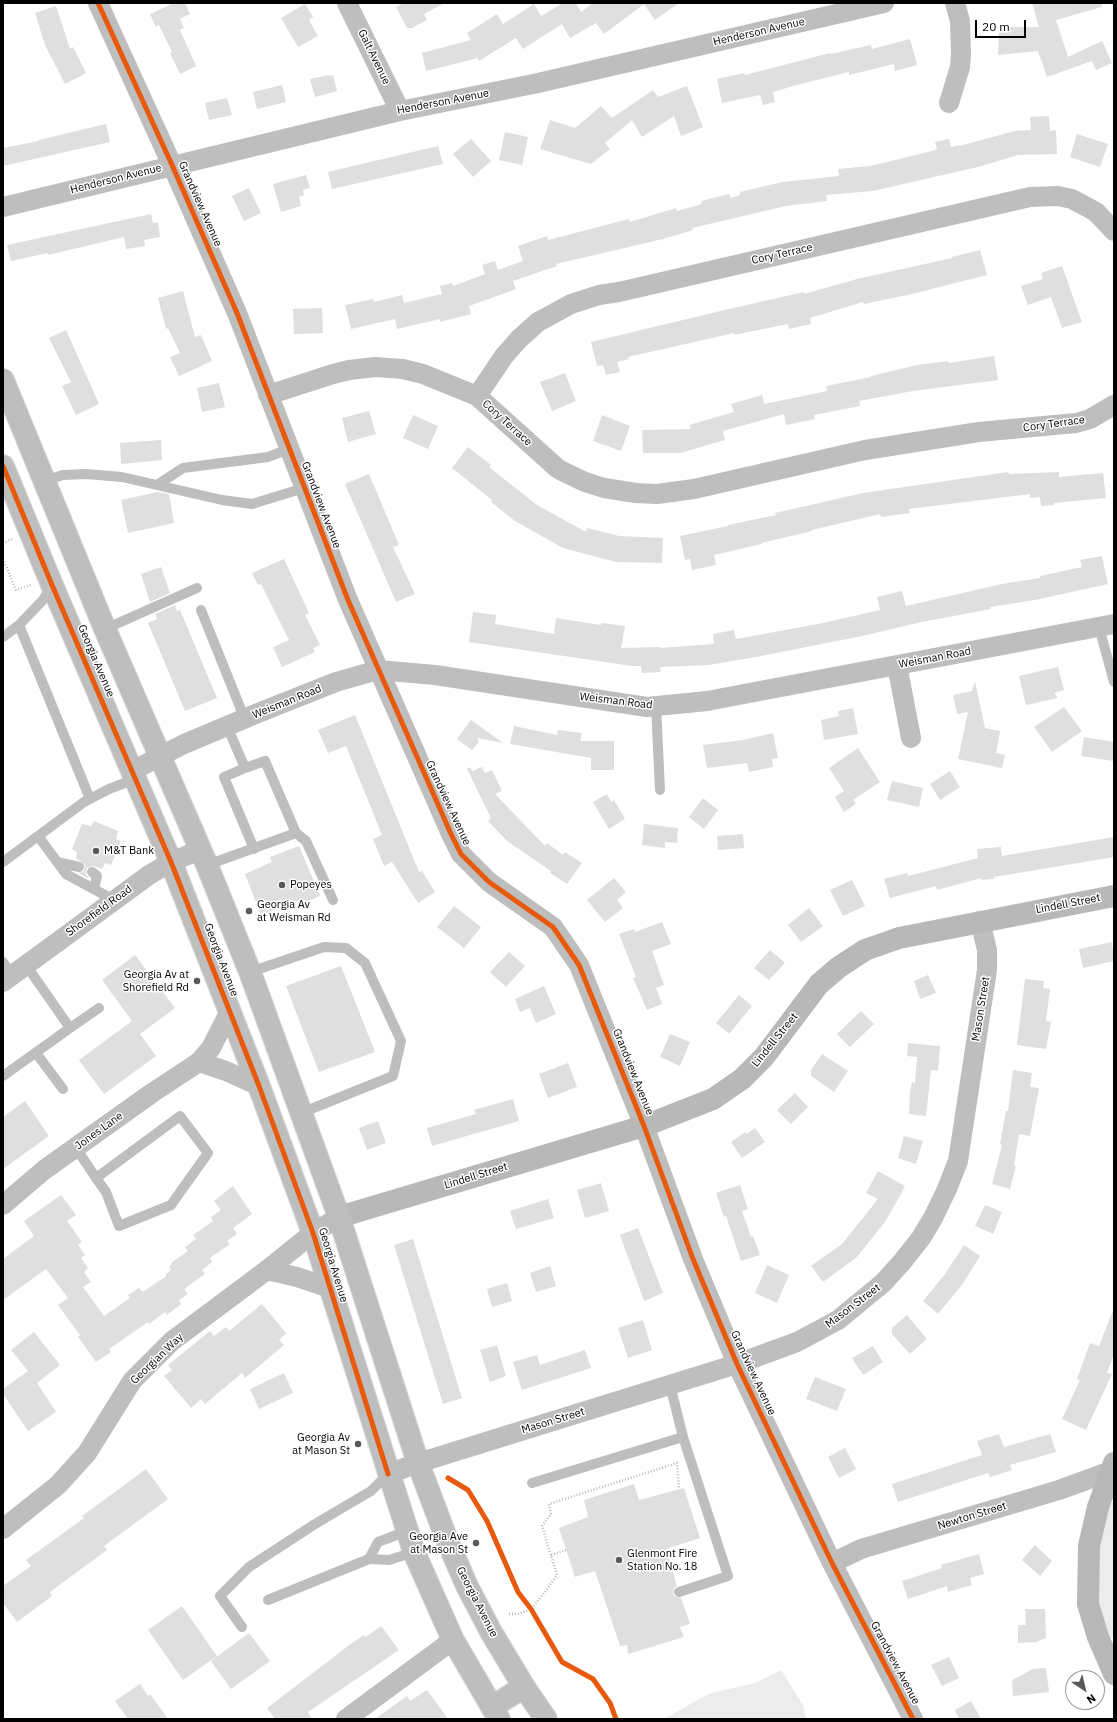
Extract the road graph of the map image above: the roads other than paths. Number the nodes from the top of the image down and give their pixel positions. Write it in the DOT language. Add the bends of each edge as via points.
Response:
graph roads {
  1 [pos="98,3"];
  2 [pos="347,3"];
  3 [pos="884,3"];
  4 [pos="955,3"];
  5 [pos="950,103"];
  6 [pos="400,110"];
  7 [pos="172,165"];
  8 [pos="3,207"];
  9 [pos="1114,231"];
  10 [pos="3,380"];
  11 [pos="268,395"];
  12 [pos="477,396"];
  13 [pos="1114,405"];
  14 [pos="289,449"];
  15 [pos="3,466"];
  16 [pos="44,480"];
  17 [pos="157,485"];
  18 [pos="304,488"];
  19 [pos="52,585"];
  20 [pos="197,588"];
  21 [pos="201,610"];
  22 [pos="19,625"];
  23 [pos="1107,626"];
  24 [pos="105,629"];
  25 [pos="3,637"];
  26 [pos="897,666"];
  27 [pos="378,670"];
  28 [pos="1114,682"];
  29 [pos="656,706"];
  30 [pos="235,723"];
  31 [pos="911,738"];
  32 [pos="160,756"];
  33 [pos="245,768"];
  34 [pos="133,775"];
  35 [pos="660,790"];
  36 [pos="90,798"];
  37 [pos="296,833"];
  38 [pos="38,836"];
  39 [pos="254,849"];
  40 [pos="203,858"];
  41 [pos="3,862"];
  42 [pos="57,862"];
  43 [pos="171,862"];
  44 [pos="79,867"];
  45 [pos="92,872"];
  46 [pos="94,888"];
  47 [pos="1114,896"];
  48 [pos="114,900"];
  49 [pos="333,900"];
  50 [pos="980,921"];
  51 [pos="11,971"];
  52 [pos="250,972"];
  53 [pos="99,1008"];
  54 [pos="230,1011"];
  55 [pos="70,1028"];
  56 [pos="36,1053"];
  57 [pos="199,1062"];
  58 [pos="3,1076"];
  59 [pos="259,1086"];
  60 [pos="63,1089"];
  61 [pos="301,1113"];
  62 [pos="644,1126"];
  63 [pos="76,1148"];
  64 [pos="96,1178"];
  65 [pos="3,1205"];
  66 [pos="339,1217"];
  67 [pos="313,1233"];
  68 [pos="267,1270"];
  69 [pos="330,1288"];
  70 [pos="737,1364"];
  71 [pos="670,1385"];
  72 [pos="683,1437"];
  73 [pos="418,1464"];
  74 [pos="1113,1468"];
  75 [pos="388,1474"];
  76 [pos="532,1483"];
  77 [pos="3,1529"];
  78 [pos="407,1531"];
  79 [pos="414,1552"];
  80 [pos="369,1559"];
  81 [pos="832,1563"];
  82 [pos="678,1592"];
  83 [pos="268,1600"];
  84 [pos="242,1627"];
  85 [pos="453,1640"];
  86 [pos="1114,1674"];
  87 [pos="524,1687"];
  88 [pos="495,1713"];
  89 [pos="346,1719"];
  90 [pos="546,1719"];
  91 [pos="913,1719"];
  1 -- 7 [label="street, Grandview Avenue"];
  2 -- 6 [label="street, Galt Avenue"];
  3 -- 6 [label="street, Henderson Avenue" via="538,83"];
  4 -- 5 [label="street" via="960,21 961,54"];
  6 -- 7 [label="street, Henderson Avenue"];
  7 -- 8 [label="street, Henderson Avenue"];
  7 -- 11 [label="street, Grandview Avenue" via="237,313"];
  9 -- 12 [label="street, Cory Terrace" via="1096,212 1072,199 1030,196 599,295 571,304 533,326 504,356"];
  10 -- 16 [label="main road, Georgia Avenue"];
  11 -- 12 [label="street, Cory Terrace" via="333,374 375,367 403,369 423,374"];
  11 -- 14 [label="street, Grandview Avenue"];
  12 -- 13 [label="street, Cory Terrace" via="562,471 604,488 657,494 694,489 864,450 979,432 1076,423 1090,419"];
  14 -- 17 [label="lane" via="268,457 183,468"];
  14 -- 18 [label="street, Grandview Avenue"];
  15 -- 19 [label="main road, Georgia Avenue"];
  16 -- 17 [label="lane" via="63,475 86,474"];
  16 -- 24 [label="main road, Georgia Avenue"];
  17 -- 18 [label="lane" via="252,504"];
  18 -- 27 [label="street, Grandview Avenue"];
  19 -- 22 [label="lane" via="44,600"];
  19 -- 34 [label="main road, Georgia Avenue"];
  20 -- 24 [label="lane"];
  21 -- 30 [label="lane" via="240,707"];
  22 -- 25 [label="lane"];
  22 -- 36 [label="lane"];
  23 -- 26 [label="street, Weisman Road"];
  23 -- 28 [label="lane"];
  24 -- 32 [label="main road, Georgia Avenue"];
  26 -- 29 [label="street, Weisman Road" via="707,701"];
  26 -- 31 [label="street"];
  27 -- 29 [label="street, Weisman Road" via="435,675 641,706"];
  27 -- 30 [label="street, Weisman Road" via="336,682"];
  27 -- 62 [label="street, Grandview Avenue" via="461,854 489,882 553,927 579,965"];
  29 -- 35 [label="lane"];
  30 -- 32 [label="street, Weisman Road"];
  30 -- 33 [label="lane"];
  32 -- 34 [label="street, Weisman Road"];
  32 -- 40 [label="main road, Georgia Avenue"];
  33 -- 37 [label="lane" via="265,761"];
  33 -- 39 [label="lane" via="224,777"];
  34 -- 36 [label="lane"];
  34 -- 43 [label="main road, Georgia Avenue"];
  36 -- 38 [label="lane"];
  37 -- 39 [label="lane"];
  37 -- 49 [label="lane" via="306,841"];
  38 -- 41 [label="lane"];
  38 -- 42 [label="lane"];
  39 -- 40 [label="lane"];
  40 -- 43 [label="street, Shorefield Road"];
  40 -- 52 [label="main road, Georgia Avenue"];
  42 -- 44 [label="lane"];
  42 -- 46 [label="lane" via="66,874"];
  43 -- 48 [label="street, Shorefield Road"];
  43 -- 54 [label="main road, Georgia Avenue"];
  45 -- 46 [label="lane" via="97,876"];
  46 -- 48 [label="lane"];
  47 -- 50 [label="street, Lindell Street"];
  48 -- 51 [label="street, Shorefield Road"];
  50 -- 62 [label="street, Lindell Street" via="899,938 865,950 839,967 820,984 764,1057 742,1079 713,1099"];
  50 -- 70 [label="street, Mason Street" via="988,961 958,1161 933,1218 921,1238 883,1283 838,1320 797,1342"];
  51 -- 55 [label="lane"];
  52 -- 61 [label="main road, Georgia Avenue"];
  52 -- 61 [label="lane" via="324,947 346,948 365,963 401,1041 393,1076"];
  53 -- 55 [label="lane"];
  54 -- 57 [label="street, Jones Lane" via="211,1048"];
  54 -- 59 [label="main road, Georgia Avenue"];
  55 -- 56 [label="lane"];
  56 -- 58 [label="lane"];
  56 -- 60 [label="lane"];
  57 -- 59 [label="street"];
  57 -- 63 [label="street, Jones Lane"];
  59 -- 67 [label="main road, Georgia Avenue"];
  61 -- 66 [label="main road, Georgia Avenue"];
  62 -- 66 [label="street, Lindell Street"];
  62 -- 70 [label="street, Grandview Avenue" via="692,1259"];
  63 -- 64 [label="lane"];
  63 -- 65 [label="street, Jones Lane" via="44,1170"];
  64 -- 64 [label="lane" via="106,1192 119,1226 171,1205 208,1153 180,1116"];
  66 -- 67 [label="street, Georgian Way"];
  66 -- 73 [label="main road, Georgia Avenue"];
  67 -- 68 [label="street, Georgian Way"];
  67 -- 69 [label="main road, Georgia Avenue"];
  68 -- 69 [label="street"];
  68 -- 77 [label="street, Georgian Way" via="172,1341 132,1381 87,1453 58,1484"];
  69 -- 75 [label="main road, Georgia Avenue"];
  70 -- 71 [label="street, Mason Street"];
  70 -- 81 [label="street, Grandview Avenue"];
  71 -- 72 [label="lane"];
  71 -- 73 [label="street, Mason Street"];
  72 -- 76 [label="lane"];
  72 -- 82 [label="lane" via="728,1576"];
  73 -- 75 [label="street, Mason Street"];
  73 -- 87 [label="main road, Georgia Avenue" via="467,1586"];
  74 -- 81 [label="street, Newton Street" via="1059,1490 861,1549"];
  74 -- 86 [label="street" via="1098,1508 1089,1546 1088,1604 1098,1637"];
  75 -- 78 [label="main road, Georgia Avenue"];
  75 -- 84 [label="lane" via="372,1491 249,1567 220,1596"];
  78 -- 79 [label="main road, Georgia Avenue"];
  78 -- 80 [label="lane" via="378,1542"];
  79 -- 80 [label="lane" via="389,1560"];
  79 -- 85 [label="main road, Georgia Avenue"];
  80 -- 83 [label="lane"];
  81 -- 91 [label="street, Grandview Avenue"];
  85 -- 88 [label="main road, Georgia Avenue"];
  85 -- 89 [label="street"];
  87 -- 88 [label="main road"];
  87 -- 90 [label="main road, Georgia Avenue"];
}
